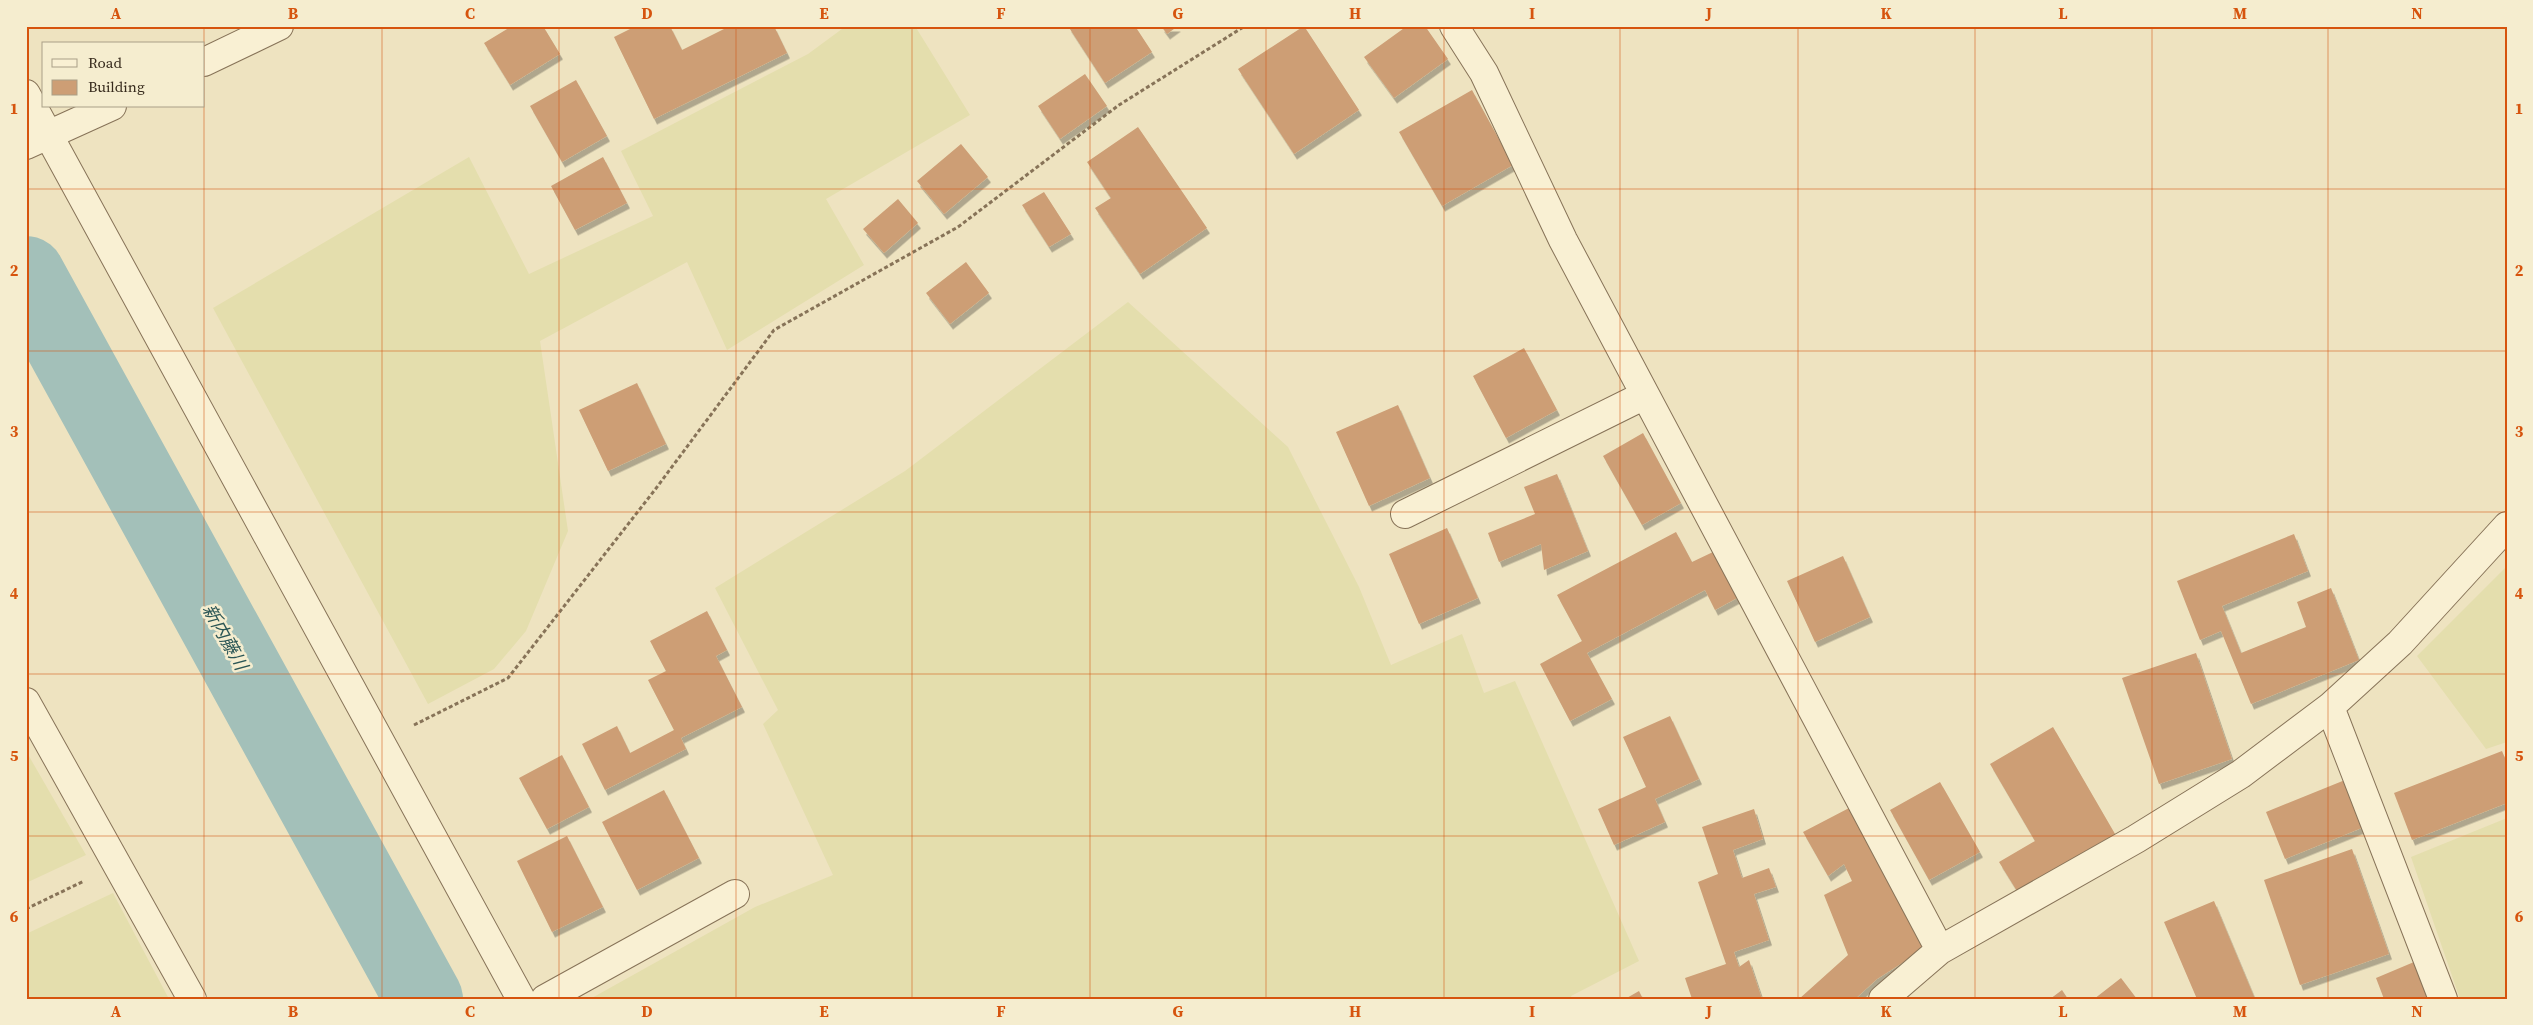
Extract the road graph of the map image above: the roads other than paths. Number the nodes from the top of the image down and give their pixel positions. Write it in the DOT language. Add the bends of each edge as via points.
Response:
graph roads {
  1 [pos="279,26"];
  2 [pos="1454,26"];
  3 [pos="205,62"];
  4 [pos="26,94"];
  5 [pos="108,108"];
  6 [pos="38,141"];
  7 [pos="1645,395"];
  8 [pos="1405,514"];
  9 [pos="2507,526"];
  10 [pos="26,702"];
  11 [pos="2330,707"];
  12 [pos="735,894"];
  13 [pos="1940,950"];
  14 [pos="192,999"];
  15 [pos="521,999"];
  16 [pos="545,999"];
  17 [pos="1882,999"];
  18 [pos="2443,999"];
  1 -- 3 [label="street"];
  2 -- 7 [label="street" via="1484,73 1563,240"];
  4 -- 6 [label="street"];
  5 -- 6 [label="street"];
  6 -- 15 [label="street" via="380,742"];
  7 -- 8 [label="street"];
  7 -- 13 [label="street"];
  9 -- 11 [label="street" via="2400,644"];
  10 -- 14 [label="street"];
  11 -- 13 [label="street" via="2241,774 2136,839"];
  11 -- 18 [label="street"];
  12 -- 16 [label="street"];
  13 -- 17 [label="street"];
}
